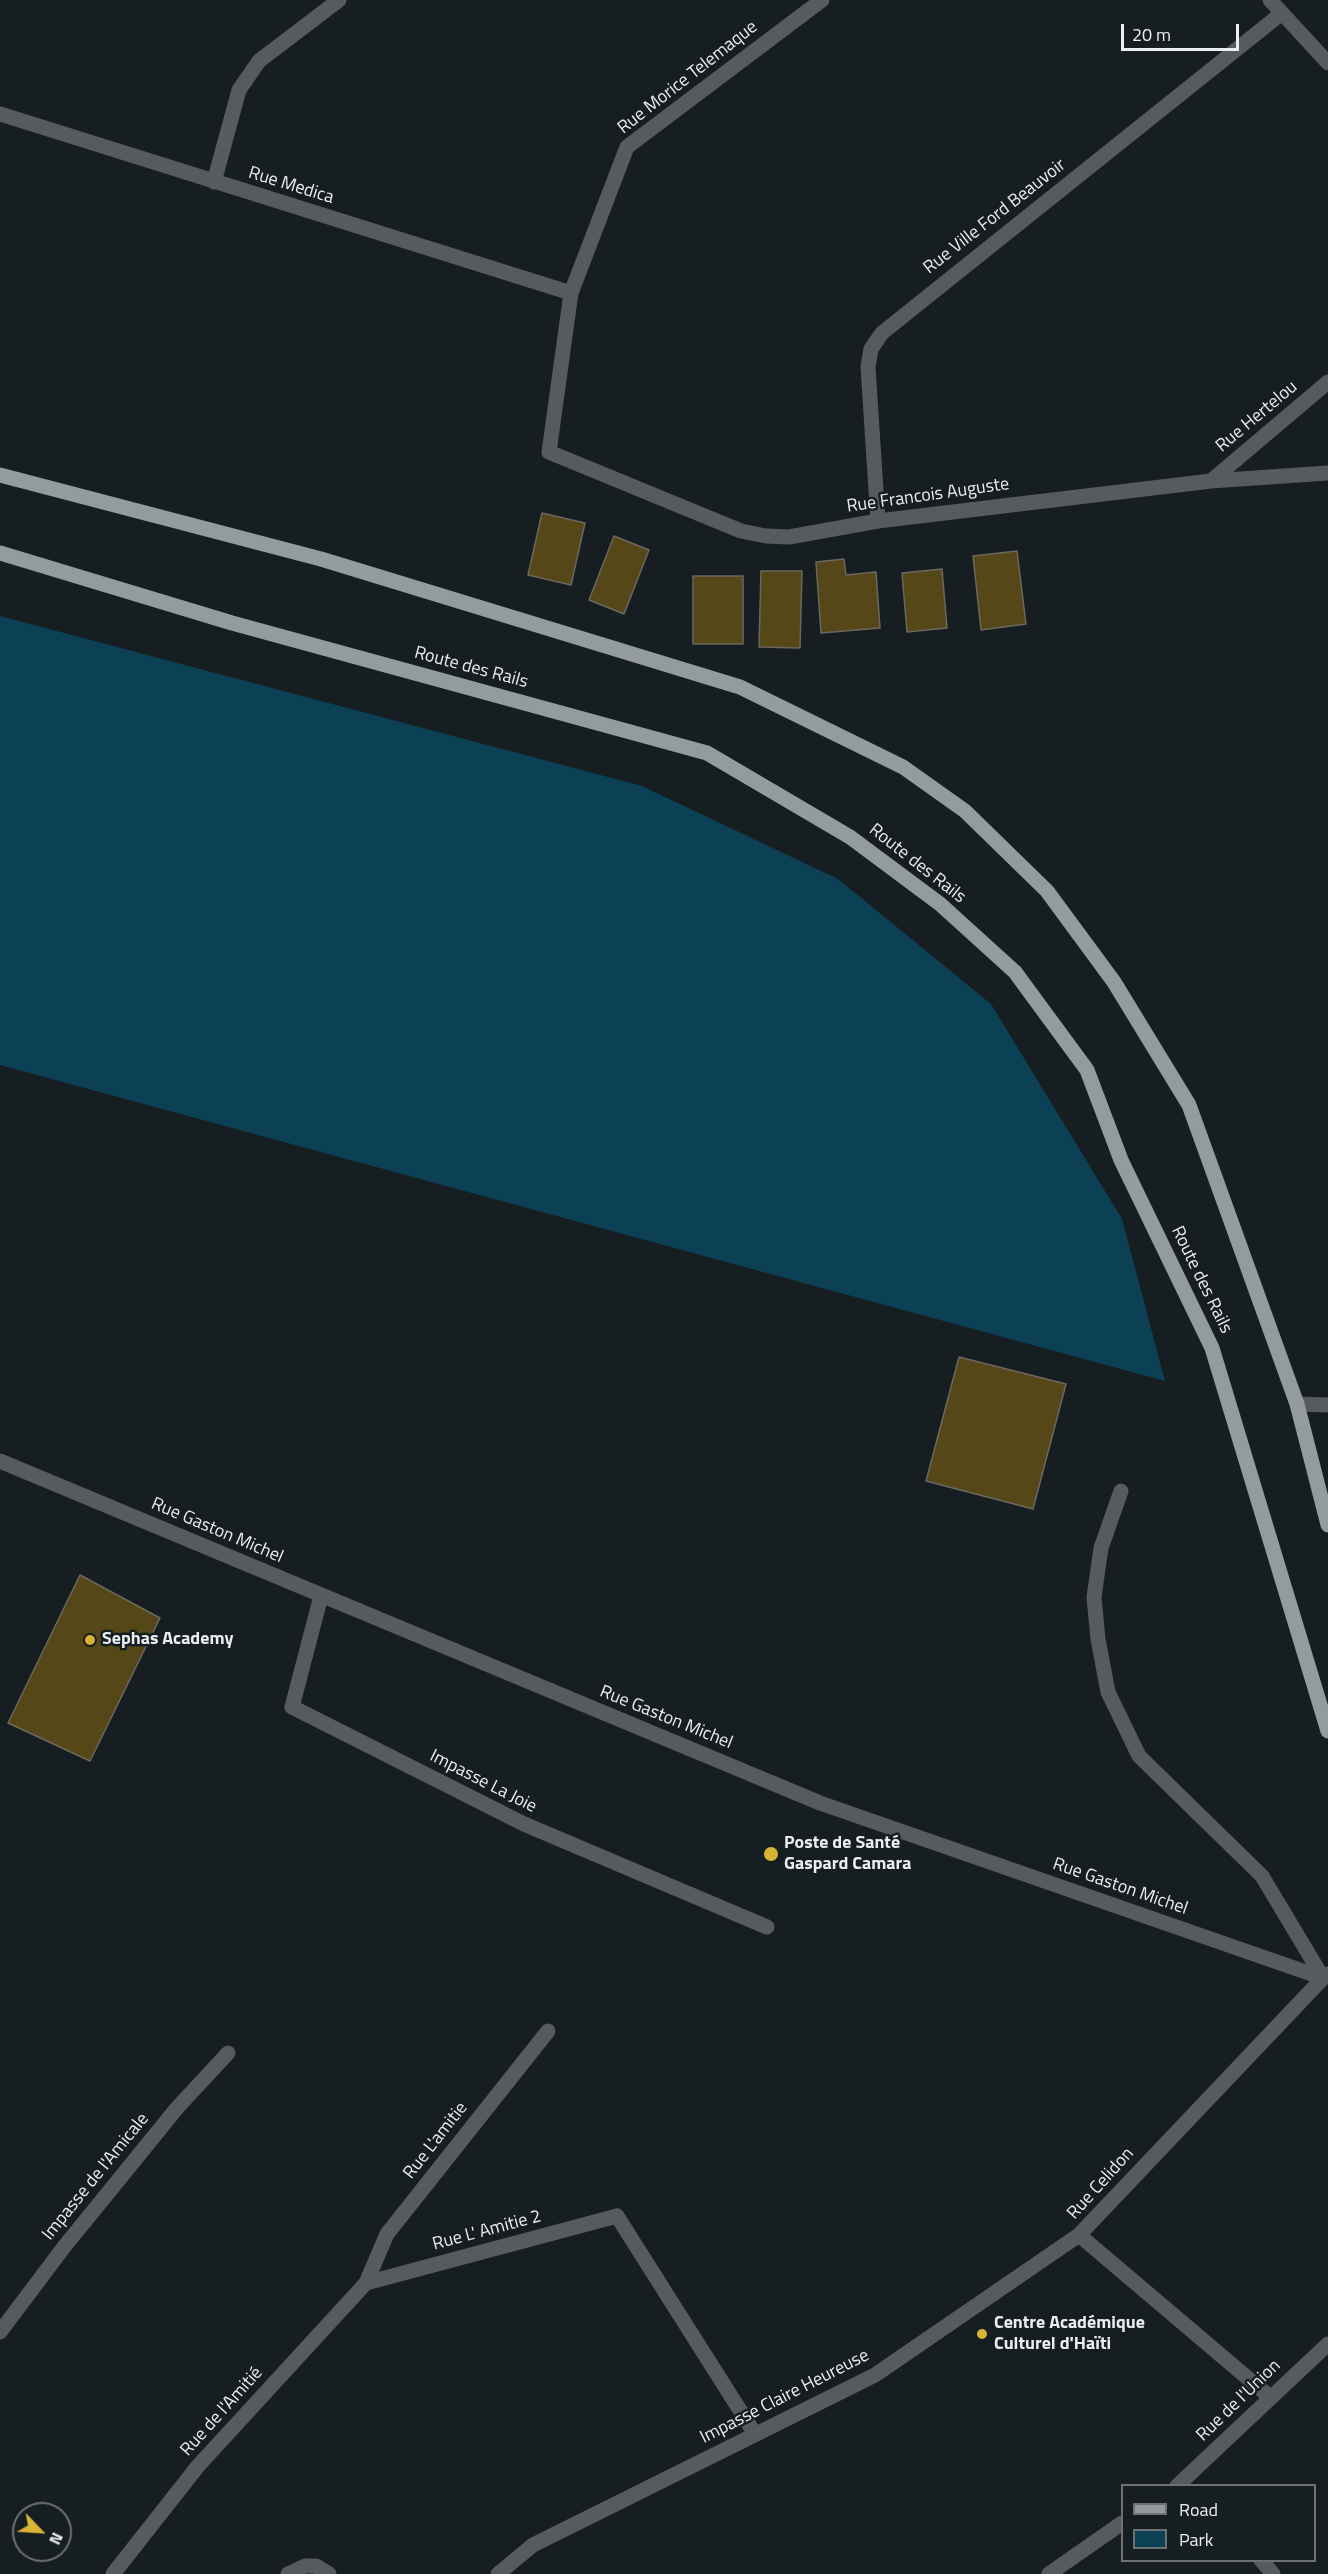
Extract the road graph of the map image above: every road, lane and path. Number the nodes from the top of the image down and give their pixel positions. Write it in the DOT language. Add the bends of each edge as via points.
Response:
graph roads {
  1 [pos="339,0"];
  2 [pos="822,0"];
  3 [pos="1270,0"];
  4 [pos="1282,13"];
  5 [pos="1328,63"];
  6 [pos="0,114"];
  7 [pos="214,182"];
  8 [pos="571,293"];
  9 [pos="1328,382"];
  10 [pos="549,452"];
  11 [pos="1328,473"];
  12 [pos="0,474"];
  13 [pos="1211,481"];
  14 [pos="878,521"];
  15 [pos="0,553"];
  16 [pos="1297,1404"];
  17 [pos="1328,1405"];
  18 [pos="0,1461"];
  19 [pos="1121,1491"];
  20 [pos="1328,1525"];
  21 [pos="321,1596"];
  22 [pos="1328,1731"];
  23 [pos="766,1927"];
  24 [pos="1325,1976"];
  25 [pos="548,2031"];
  26 [pos="228,2053"];
  27 [pos="1079,2235"];
  28 [pos="366,2283"];
  29 [pos="0,2332"];
  30 [pos="1328,2344"];
  31 [pos="1270,2397"];
  32 [pos="755,2434"];
  33 [pos="1184,2483"];
  34 [pos="1121,2524"];
  35 [pos="1263,2562"];
  36 [pos="113,2574"];
  37 [pos="288,2574"];
  38 [pos="329,2574"];
  39 [pos="498,2574"];
  40 [pos="1049,2574"];
  41 [pos="1273,2574"];
  1 -- 7 [label="street" via="259,61 239,90"];
  2 -- 8 [label="street, Rue Morice Telemaque" via="627,147"];
  3 -- 4 [label="street"];
  4 -- 5 [label="street"];
  4 -- 14 [label="street, Rue Ville Ford Beauvoir" via="882,333 872,349 868,367"];
  6 -- 7 [label="street, Rue Medica"];
  7 -- 8 [label="street, Rue Medica"];
  8 -- 10 [label="street, Rue Morice Telemaque"];
  9 -- 13 [label="street, Rue Hertelou"];
  10 -- 14 [label="street, Rue Francois Auguste" via="741,531 789,537"];
  11 -- 13 [label="street, Rue Francois Auguste"];
  12 -- 16 [label="main road" via="321,559 740,687 903,767 964,810 1047,891 1114,982 1189,1105"];
  13 -- 14 [label="street, Rue Francois Auguste"];
  15 -- 22 [label="main road, Route des Rails" via="232,623 707,753 850,837 940,904 1015,972 1087,1070 1121,1160 1212,1348"];
  16 -- 17 [label="street"];
  16 -- 20 [label="main road"];
  18 -- 21 [label="street, Rue Gaston Michel"];
  19 -- 24 [label="street" via="1101,1548 1094,1597 1108,1692 1139,1756 1262,1876"];
  21 -- 23 [label="street, Impasse La Joie" via="292,1707 524,1824"];
  21 -- 24 [label="street, Rue Gaston Michel" via="820,1803"];
  24 -- 27 [label="street, Rue Celidon"];
  25 -- 28 [label="street, Rue L'amitie" via="387,2234"];
  26 -- 29 [label="street, Impasse de l'Amicale" via="170,2117"];
  27 -- 31 [label="street, Rue Celidon"];
  27 -- 32 [label="street, Impasse Claire Heureuse" via="876,2375"];
  28 -- 32 [label="street, Rue L' Amitie 2" via="617,2216"];
  28 -- 36 [label="street, Rue de l'Amitié" via="198,2466"];
  30 -- 31 [label="street, Rue de l'Union"];
  31 -- 33 [label="street, Rue de l'Union"];
  32 -- 39 [label="street, Impasse Claire Heureuse" via="533,2545"];
  34 -- 40 [label="street"];
  35 -- 41 [label="street"];
  37 -- 38 [label="street" via="305,2566 316,2566"];
}
